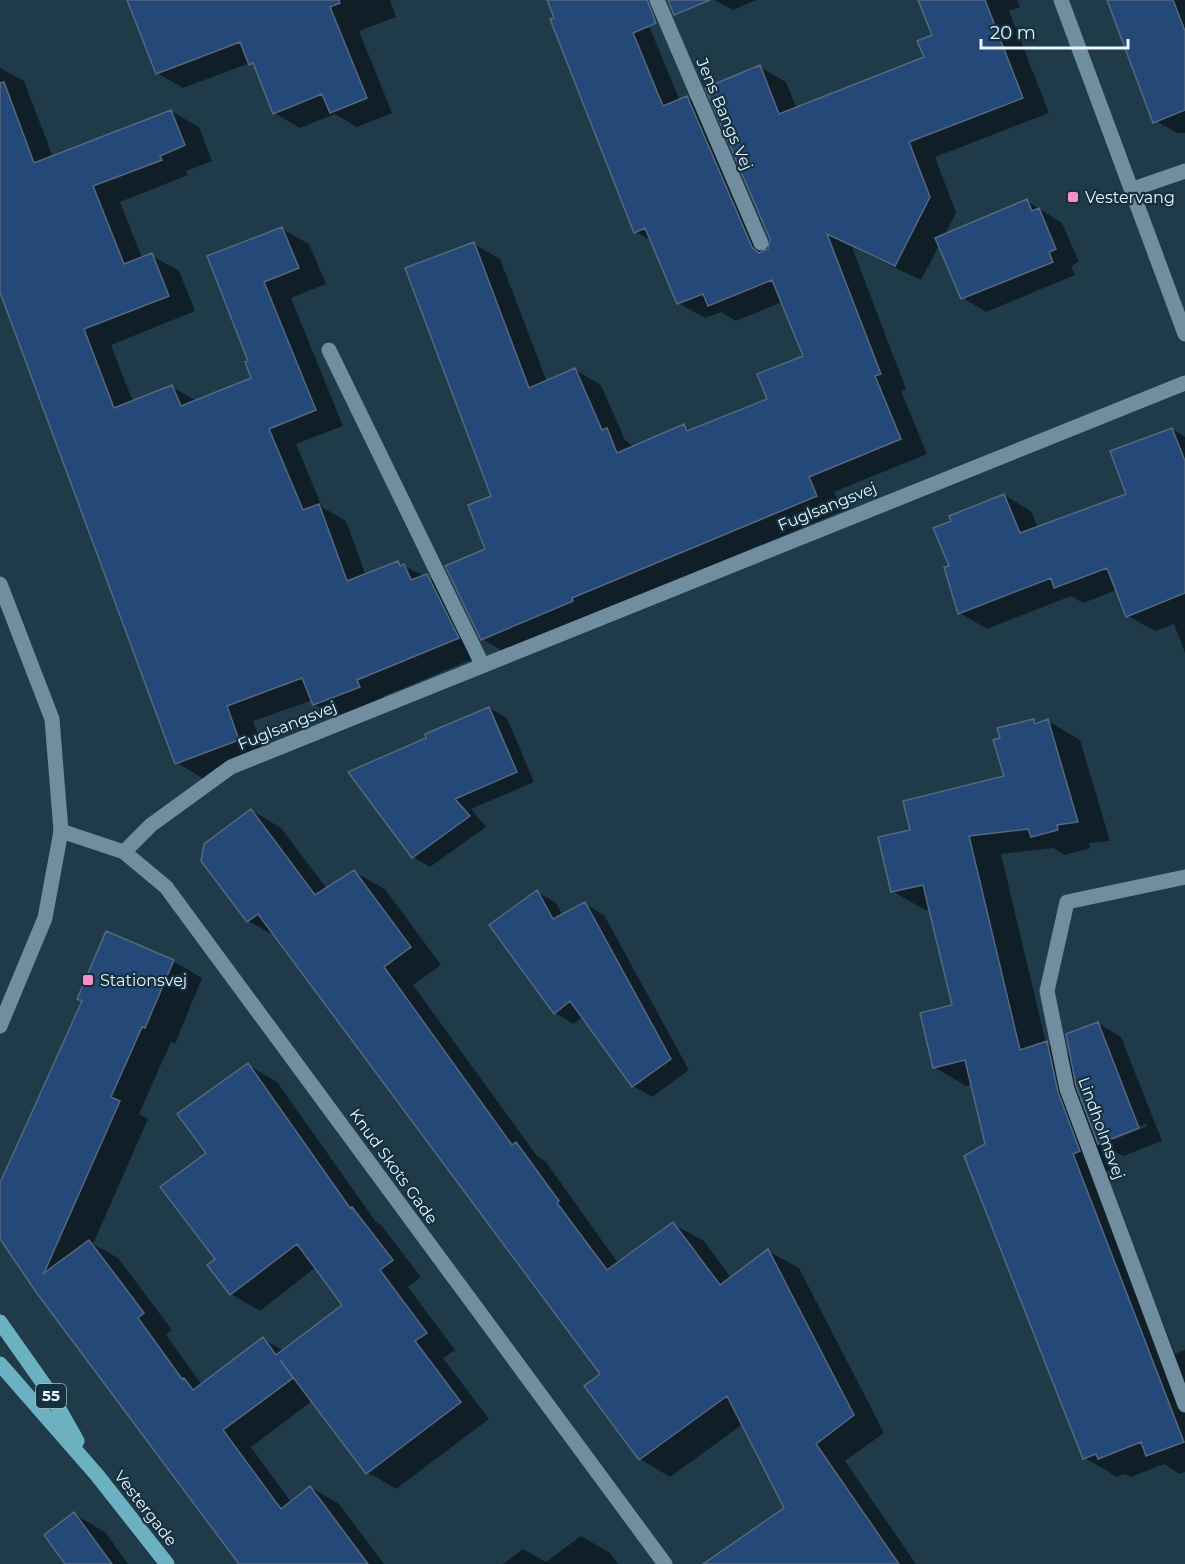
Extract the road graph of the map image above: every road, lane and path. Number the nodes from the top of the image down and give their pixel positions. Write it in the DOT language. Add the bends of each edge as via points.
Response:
graph roads {
  1 [pos="657,0"];
  2 [pos="1061,0"];
  3 [pos="1185,171"];
  4 [pos="1133,189"];
  5 [pos="761,243"];
  6 [pos="1185,333"];
  7 [pos="328,350"];
  8 [pos="1185,382"];
  9 [pos="0,584"];
  10 [pos="482,664"];
  11 [pos="62,831"];
  12 [pos="124,852"];
  13 [pos="1185,877"];
  14 [pos="0,1026"];
  15 [pos="0,1322"];
  16 [pos="0,1364"];
  17 [pos="1185,1405"];
  18 [pos="97,1475"];
  19 [pos="167,1564"];
  20 [pos="665,1564"];
  1 -- 5 [label="street, Jens Bangs Vej"];
  2 -- 4 [label="street"];
  3 -- 4 [label="street"];
  4 -- 6 [label="street"];
  7 -- 10 [label="street"];
  8 -- 10 [label="street, Fuglsangsvej"];
  9 -- 11 [label="street" via="52,719"];
  10 -- 12 [label="street, Fuglsangsvej" via="231,767 151,825"];
  11 -- 12 [label="street, Knud Skots Gade"];
  11 -- 14 [label="street" via="45,918"];
  12 -- 20 [label="street, Knud Skots Gade" via="166,887"];
  13 -- 17 [label="street, Lindholmsvej" via="1067,902 1047,991 1067,1089"];
  15 -- 18 [label="main road, Vestergade / 55" via="50,1394"];
  16 -- 18 [label="main road, Vestergade / 55"];
  18 -- 19 [label="main road, Vestergade / 55"];
}
